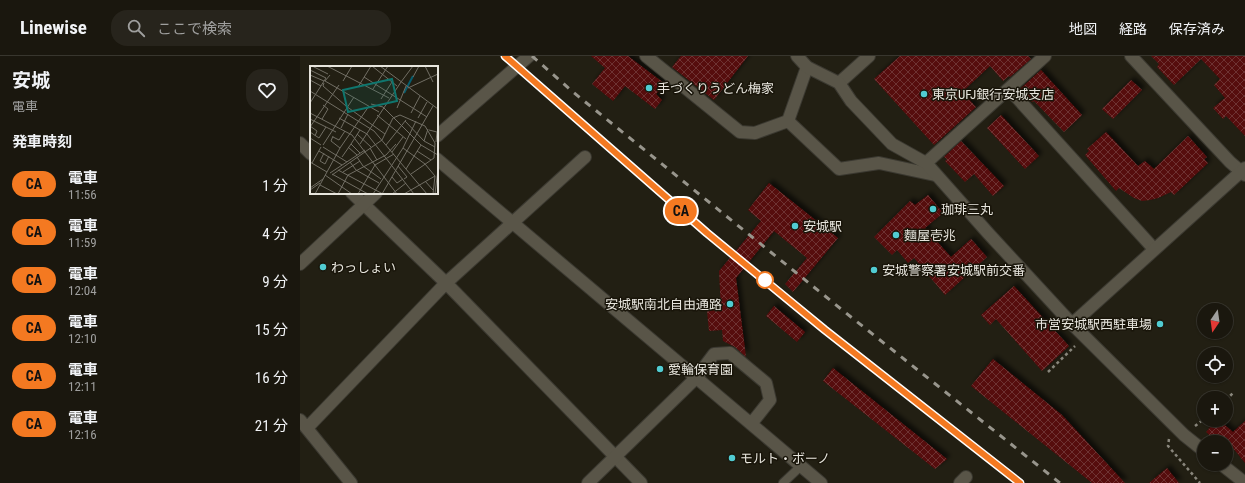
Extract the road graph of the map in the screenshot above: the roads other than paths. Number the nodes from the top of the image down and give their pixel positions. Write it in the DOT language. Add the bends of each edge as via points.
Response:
graph roads {
  1 [pos="529,56"];
  2 [pos="646,56"];
  3 [pos="797,56"];
  4 [pos="869,56"];
  5 [pos="1045,56"];
  6 [pos="1131,56"];
  7 [pos="806,67"];
  8 [pos="839,83"];
  9 [pos="1009,89"];
  10 [pos="788,121"];
  11 [pos="438,135"];
  12 [pos="300,143"];
  13 [pos="310,153"];
  14 [pos="585,157"];
  15 [pos="438,160"];
  16 [pos="926,163"];
  17 [pos="1243,172"];
  18 [pos="935,175"];
  19 [pos="353,194"];
  20 [pos="375,194"];
  21 [pos="364,205"];
  22 [pos="512,222"];
  23 [pos="1154,249"];
  24 [pos="300,264"];
  25 [pos="446,283"];
  26 [pos="1072,324"];
  27 [pos="696,378"];
  28 [pos="751,424"];
  29 [pos="304,429"];
  30 [pos="1197,445"];
  31 [pos="615,457"];
  32 [pos="801,466"];
  33 [pos="1230,471"];
  34 [pos="351,483"];
  35 [pos="588,483"];
  36 [pos="641,483"];
  37 [pos="783,483"];
  38 [pos="821,483"];
  39 [pos="1245,483"];
  1 -- 11 [label="street"];
  2 -- 10 [label="street" via="740,132 755,133"];
  3 -- 7 [label="street"];
  4 -- 8 [label="street"];
  5 -- 9 [label="street"];
  6 -- 17 [label="street"];
  7 -- 8 [label="street"];
  7 -- 10 [label="street"];
  8 -- 16 [label="street" via="851,101 892,144"];
  9 -- 16 [label="street"];
  9 -- 23 [label="street"];
  10 -- 18 [label="street" via="839,169 879,163"];
  12 -- 13 [label="street"];
  14 -- 22 [label="street"];
  15 -- 22 [label="street"];
  16 -- 18 [label="street"];
  17 -- 23 [label="street"];
  18 -- 26 [label="street"];
  19 -- 21 [label="street"];
  20 -- 21 [label="street"];
  21 -- 24 [label="street"];
  21 -- 25 [label="street"];
  22 -- 25 [label="street"];
  22 -- 27 [label="street"];
  23 -- 26 [label="street"];
  25 -- 29 [label="street"];
  25 -- 31 [label="street"];
  26 -- 30 [label="street"];
  27 -- 28 [label="street"];
  27 -- 28 [label="street" via="714,354 730,353 766,383 770,400"];
  27 -- 31 [label="street"];
  28 -- 32 [label="street"];
  29 -- 34 [label="street"];
  31 -- 35 [label="street"];
  31 -- 36 [label="street"];
  32 -- 37 [label="lane"];
  32 -- 38 [label="street"];
  33 -- 39 [label="street"];
}
